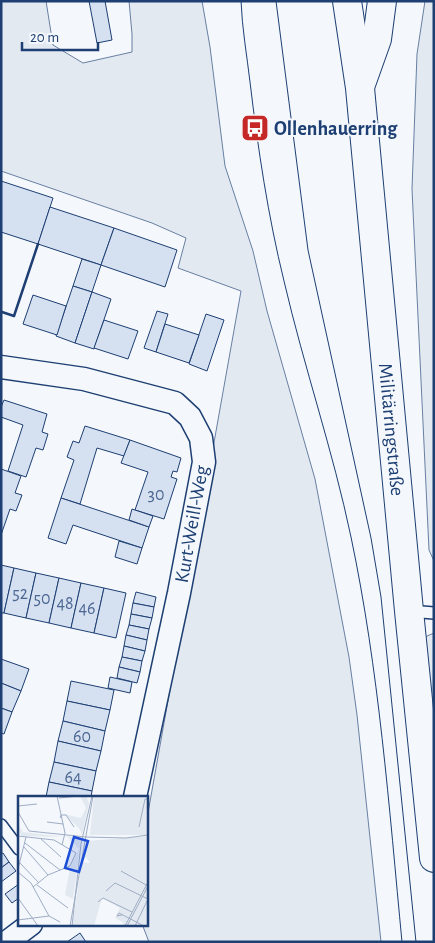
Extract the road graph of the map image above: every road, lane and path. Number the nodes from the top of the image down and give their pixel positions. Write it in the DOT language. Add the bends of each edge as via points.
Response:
graph roads {
  1 [pos="347,1"];
  2 [pos="382,1"];
  3 [pos="360,88"];
  4 [pos="1,367"];
  5 [pos="421,612"];
  6 [pos="135,796"];
  7 [pos="1,825"];
  8 [pos="18,848"];
  9 [pos="434,858"];
  10 [pos="28,926"];
  11 [pos="7,942"];
  1 -- 3 [label="main road, Militärringstraße"];
  2 -- 3 [label="main road" via="377,39"];
  3 -- 5 [label="main road, Militärringstraße"];
  4 -- 6 [label="street, Kurt-Weill-Weg" via="84,379 175,403 190,417 201,438 204,462"];
  5 -- 9 [label="main road, Militärringstraße"];
  7 -- 8 [label="lane"];
  10 -- 11 [label="street"];
}
